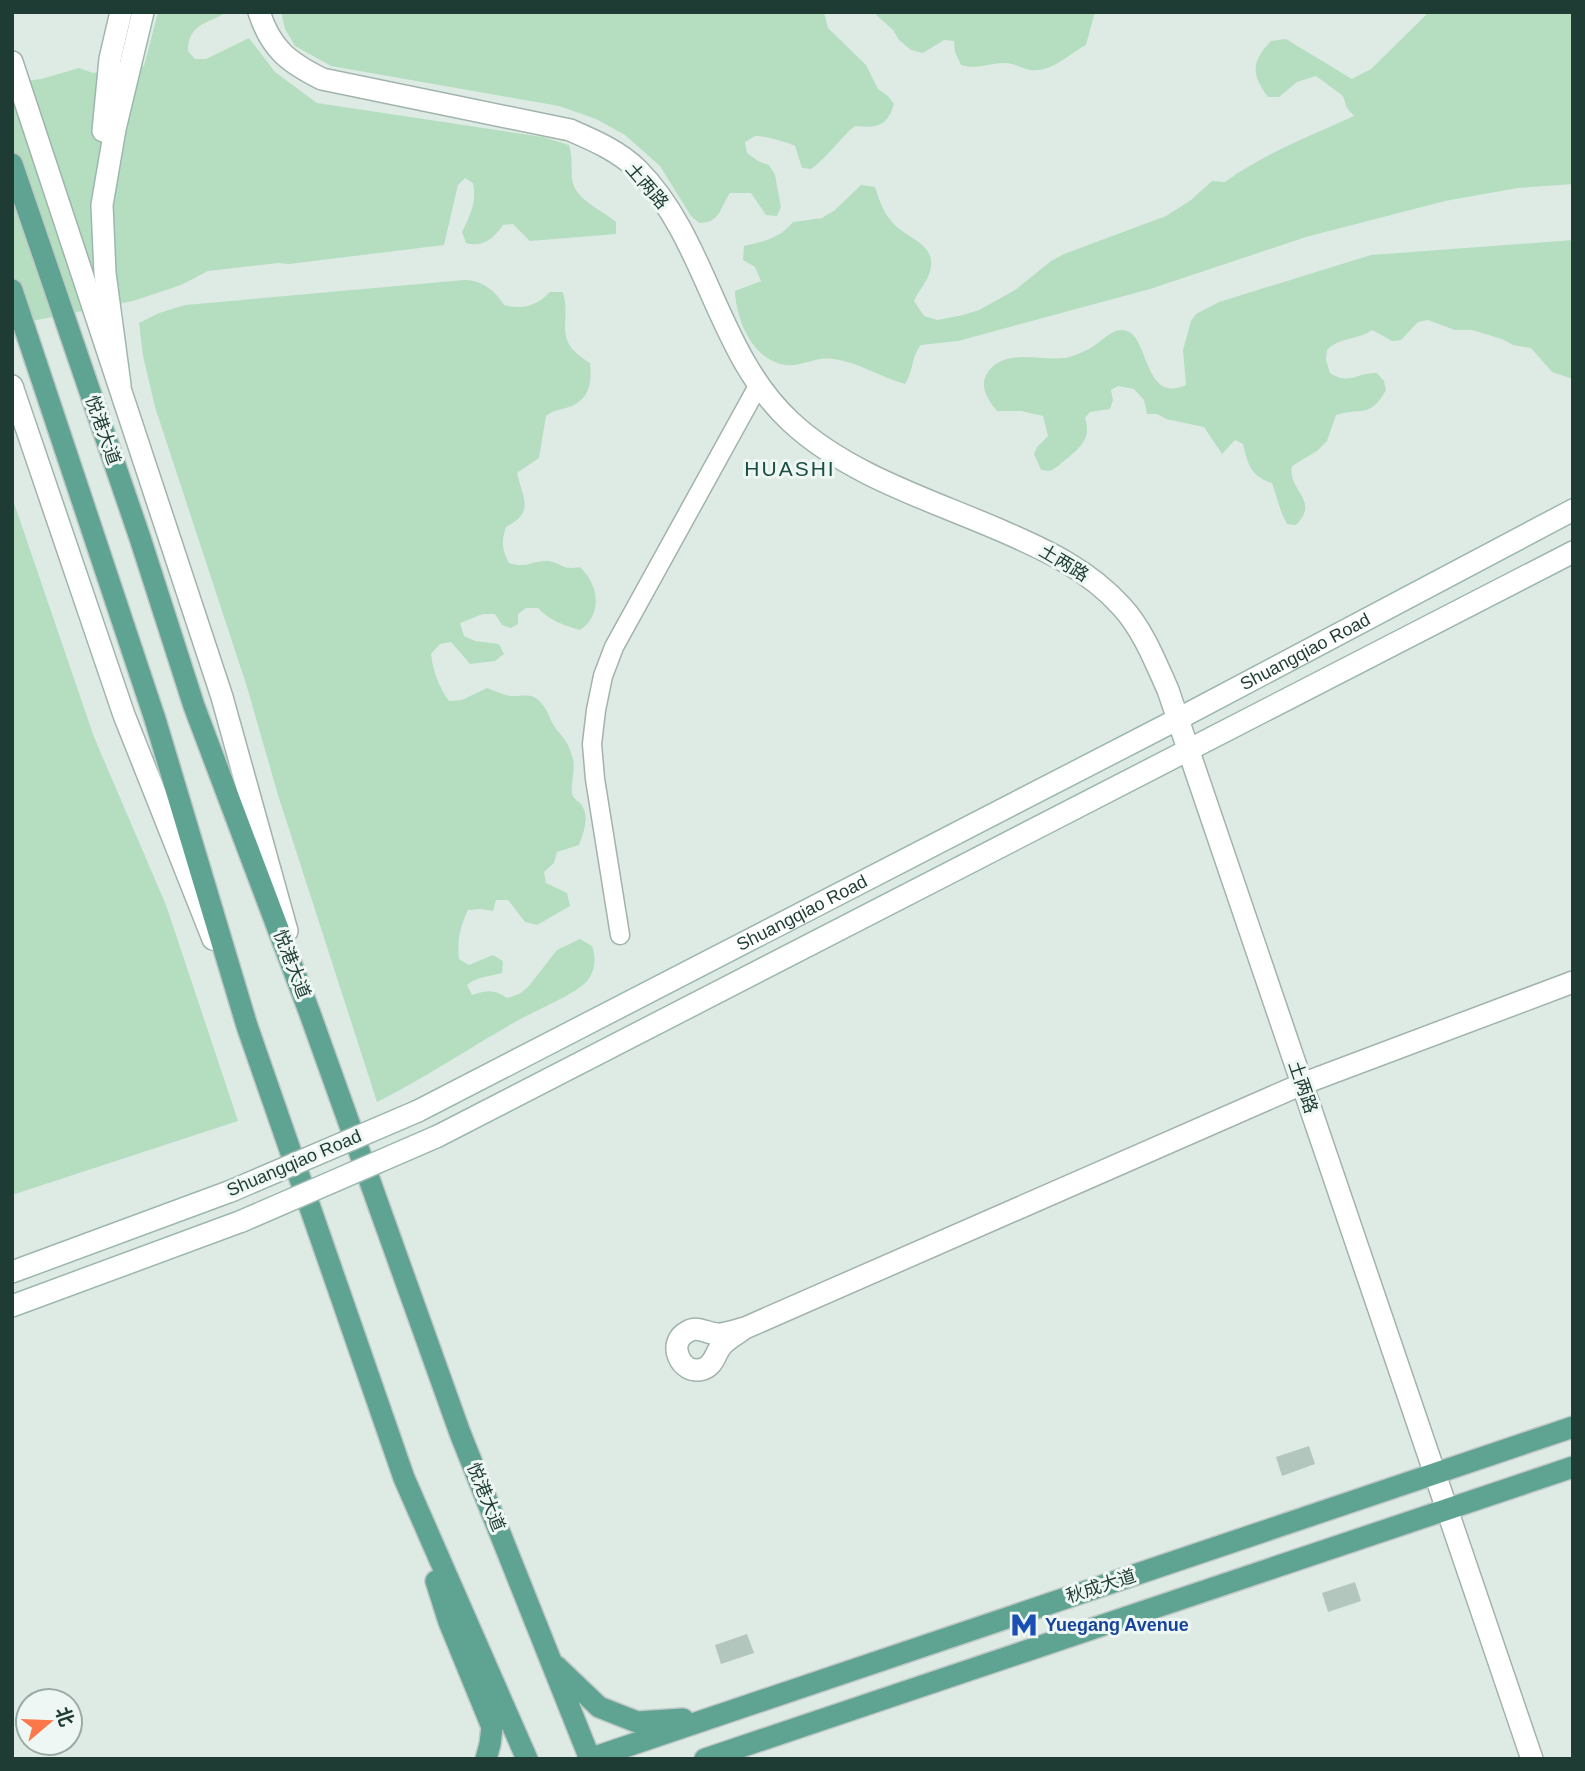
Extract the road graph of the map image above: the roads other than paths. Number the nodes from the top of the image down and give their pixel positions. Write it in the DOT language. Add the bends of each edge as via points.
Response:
graph roads {
  1 [pos="121,12"];
  2 [pos="143,12"];
  3 [pos="259,12"];
  4 [pos="12,62"];
  5 [pos="120,62"];
  6 [pos="12,164"];
  7 [pos="12,290"];
  8 [pos="120,385"];
  9 [pos="758,386"];
  10 [pos="13,388"];
  11 [pos="1573,510"];
  12 [pos="1573,552"];
  13 [pos="1178,719"];
  14 [pos="1189,750"];
  15 [pos="620,934"];
  16 [pos="1573,982"];
  17 [pos="309,1010"];
  18 [pos="247,1026"];
  19 [pos="1302,1084"];
  20 [pos="12,1272"];
  21 [pos="12,1307"];
  22 [pos="745,1328"];
  23 [pos="1573,1427"];
  24 [pos="1573,1467"];
  25 [pos="1435,1475"];
  26 [pos="404,1479"];
  27 [pos="1447,1510"];
  28 [pos="551,1661"];
  29 [pos="709,1717"];
  30 [pos="733,1753"];
  31 [pos="485,1759"];
  32 [pos="527,1759"];
  33 [pos="589,1759"];
  34 [pos="705,1759"];
  35 [pos="1532,1759"];
  1 -- 5 [label="street"];
  2 -- 5 [label="street"];
  3 -- 9 [label="street, 土两路" via="280,53 322,79 570,130 603,145 636,169 664,202 686,240"];
  4 -- 8 [label="street"];
  5 -- 8 [label="street" via="102,205 104,274"];
  6 -- 17 [label="main road, 悦港大道" via="194,706"];
  7 -- 18 [label="main road" via="155,719"];
  8 -- 17 [label="street" via="222,697"];
  9 -- 13 [label="street, 土两路" via="791,422 828,451 1050,552 1089,577 1122,607 1147,643"];
  9 -- 15 [label="street" via="603,676 592,744"];
  10 -- 18 [label="street" via="124,715"];
  11 -- 13 [label="street, Shuangqiao Road"];
  12 -- 14 [label="street, Shuangqiao Road"];
  13 -- 14 [label="street, 土两路"];
  13 -- 20 [label="street, Shuangqiao Road, bridge" via="418,1111 231,1191"];
  14 -- 19 [label="street, 土两路"];
  14 -- 21 [label="street, Shuangqiao Road, bridge" via="438,1136 242,1221"];
  16 -- 19 [label="street"];
  17 -- 28 [label="main road, 悦港大道" via="460,1433"];
  18 -- 26 [label="main road"];
  19 -- 22 [label="street"];
  19 -- 25 [label="street, 土两路"];
  23 -- 25 [label="main road, 秋成大道"];
  24 -- 27 [label="main road, 秋成大道"];
  25 -- 27 [label="street, 土两路"];
  25 -- 29 [label="main road, 秋成大道"];
  26 -- 31 [label="main road" via="449,1622 492,1727"];
  26 -- 32 [label="main road"];
  27 -- 30 [label="main road, 秋成大道"];
  27 -- 35 [label="street, 土两路"];
  28 -- 29 [label="main road" via="599,1707 636,1722"];
  28 -- 33 [label="main road, 悦港大道"];
  29 -- 33 [label="main road, 秋成大道"];
  30 -- 34 [label="main road, 秋成大道"];
}
